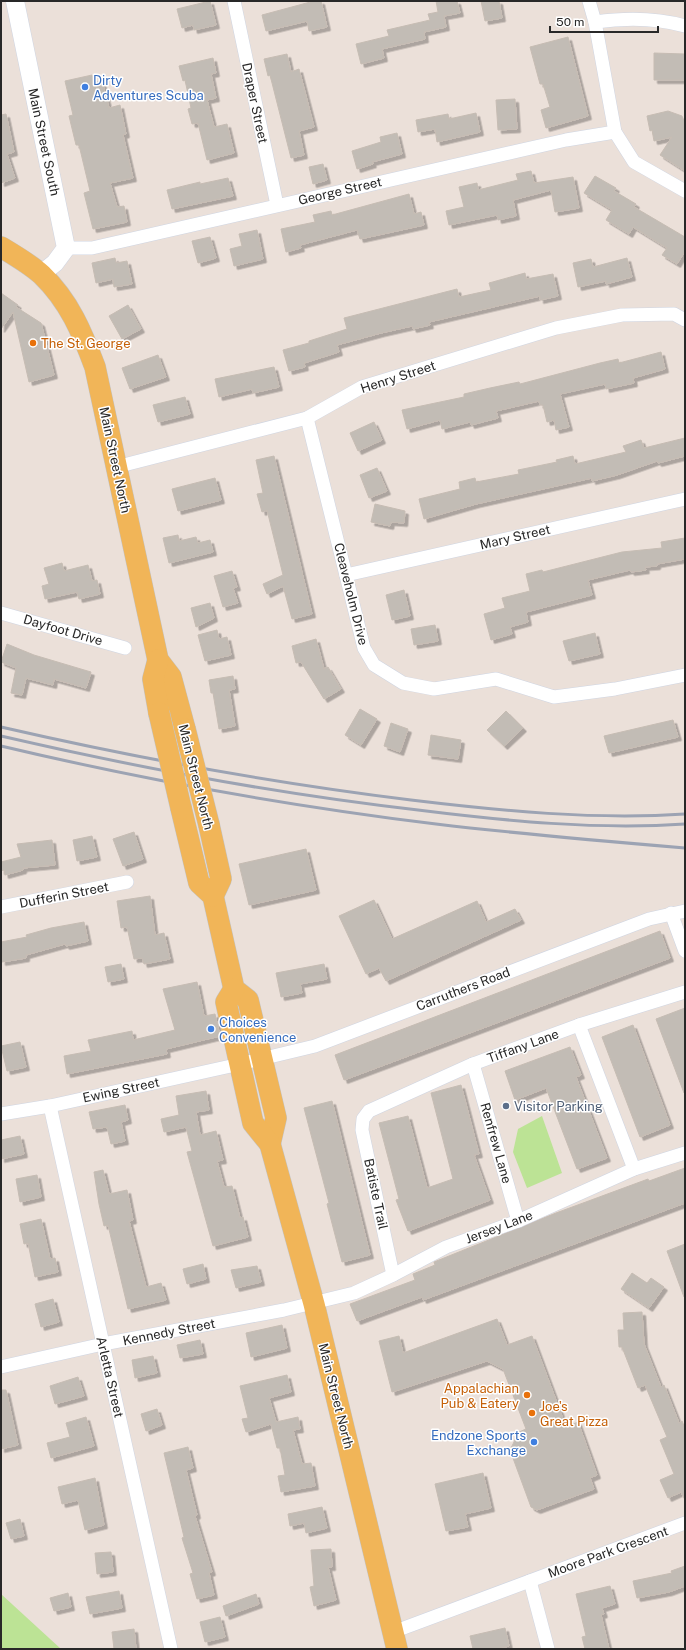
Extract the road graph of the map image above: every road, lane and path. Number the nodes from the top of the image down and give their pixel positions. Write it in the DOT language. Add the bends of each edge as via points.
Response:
graph roads {
  1 [pos="15,1"];
  2 [pos="234,1"];
  3 [pos="589,1"];
  4 [pos="595,22"];
  5 [pos="685,26"];
  6 [pos="615,132"];
  7 [pos="685,191"];
  8 [pos="277,205"];
  9 [pos="1,246"];
  10 [pos="66,248"];
  11 [pos="41,274"];
  12 [pos="685,320"];
  13 [pos="307,418"];
  14 [pos="116,467"];
  15 [pos="685,499"];
  16 [pos="346,575"];
  17 [pos="1,613"];
  18 [pos="125,648"];
  19 [pos="158,660"];
  20 [pos="685,675"];
  21 [pos="127,882"];
  22 [pos="213,896"];
  23 [pos="1,907"];
  24 [pos="685,911"];
  25 [pos="671,913"];
  26 [pos="685,951"];
  27 [pos="234,989"];
  28 [pos="685,992"];
  29 [pos="579,1025"];
  30 [pos="263,1058"];
  31 [pos="240,1064"];
  32 [pos="473,1064"];
  33 [pos="50,1106"];
  34 [pos="1,1114"];
  35 [pos="366,1114"];
  36 [pos="270,1144"];
  37 [pos="685,1154"];
  38 [pos="634,1169"];
  39 [pos="518,1221"];
  40 [pos="394,1275"];
  41 [pos="314,1304"];
  42 [pos="103,1344"];
  43 [pos="1,1367"];
  44 [pos="685,1523"];
  45 [pos="530,1581"];
  46 [pos="395,1641"];
  47 [pos="171,1649"];
  48 [pos="548,1649"];
  1 -- 10 [label="main road, Main Street South"];
  2 -- 8 [label="street, Draper Street"];
  3 -- 4 [label="street"];
  4 -- 5 [label="street" via="670,21"];
  4 -- 6 [label="street"];
  6 -- 7 [label="street" via="634,162"];
  6 -- 8 [label="street, George Street" via="566,140"];
  8 -- 10 [label="street, George Street" via="92,248"];
  9 -- 11 [label="main road, Main Street North"];
  10 -- 11 [label="main road" via="56,263"];
  11 -- 14 [label="main road, Main Street North" via="70,309 83,333 95,367"];
  12 -- 13 [label="street, Henry Street" via="674,314 622,315 556,328 362,387"];
  13 -- 14 [label="street, Henry Street"];
  13 -- 16 [label="street, Cleaveholm Drive"];
  14 -- 19 [label="main road, Main Street North"];
  15 -- 16 [label="street, Mary Street"];
  16 -- 20 [label="street, Cleaveholm Drive" via="364,648 374,665 403,683 434,689 496,679 554,696 615,689"];
  17 -- 18 [label="street, Dayfoot Drive"];
  19 -- 22 [label="main road, Main Street North, bridge" via="153,679 181,808 199,882"];
  19 -- 22 [label="main road, Main Street North, bridge" via="171,678 222,879"];
  21 -- 23 [label="street, Dufferin Street"];
  22 -- 27 [label="main road"];
  24 -- 25 [label="street, Carruthers Road"];
  25 -- 26 [label="street"];
  25 -- 30 [label="street, Carruthers Road" via="315,1046"];
  27 -- 30 [label="main road, Main Street North" via="248,1000"];
  27 -- 31 [label="main road, Main Street North" via="226,1002"];
  28 -- 29 [label="street, Tiffany Lane"];
  29 -- 32 [label="street, Tiffany Lane"];
  29 -- 38 [label="street"];
  30 -- 31 [label="street, Carruthers Road"];
  30 -- 36 [label="main road, Main Street North" via="276,1118"];
  31 -- 33 [label="street, Ewing Street"];
  31 -- 36 [label="main road, Main Street North" via="253,1123"];
  32 -- 35 [label="street, Tiffany Lane" via="374,1107"];
  32 -- 39 [label="street, Renfrew Lane"];
  33 -- 34 [label="street, Ewing Street"];
  33 -- 42 [label="street, Arletta Street"];
  35 -- 40 [label="street, Batiste Trail" via="362,1130"];
  36 -- 41 [label="main road, Main Street North"];
  37 -- 38 [label="street, Jersey Lane"];
  38 -- 39 [label="street, Jersey Lane"];
  39 -- 40 [label="street, Jersey Lane" via="446,1247"];
  40 -- 41 [label="street, Jersey Lane" via="354,1293"];
  41 -- 42 [label="street, Kennedy Street"];
  41 -- 46 [label="main road, Main Street North"];
  42 -- 43 [label="street, Kennedy Street"];
  42 -- 47 [label="street, Arletta Street"];
  44 -- 45 [label="street, Moore Park Crescent"];
  45 -- 46 [label="street, Moore Park Crescent"];
  45 -- 48 [label="street, Moore Park Crescent"];
}
